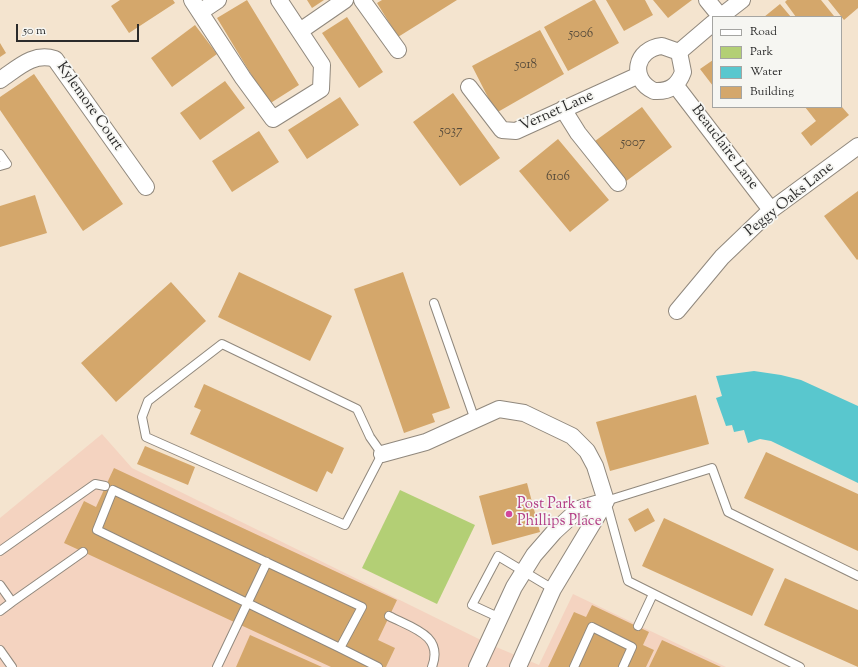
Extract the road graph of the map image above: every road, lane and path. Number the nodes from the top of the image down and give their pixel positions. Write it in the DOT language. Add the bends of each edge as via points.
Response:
graph roads {
  1 [pos="218,0"];
  2 [pos="279,0"];
  3 [pos="345,0"];
  4 [pos="362,0"];
  5 [pos="707,0"];
  6 [pos="742,0"];
  7 [pos="196,6"];
  8 [pos="716,16"];
  9 [pos="722,16"];
  10 [pos="712,24"];
  11 [pos="300,31"];
  12 [pos="398,50"];
  13 [pos="679,52"];
  14 [pos="639,75"];
  15 [pos="0,80"];
  16 [pos="676,86"];
  17 [pos="469,87"];
  18 [pos="564,109"];
  19 [pos="858,146"];
  20 [pos="0,154"];
  21 [pos="0,166"];
  22 [pos="618,183"];
  23 [pos="146,187"];
  24 [pos="772,210"];
  25 [pos="434,303"];
  26 [pos="677,311"];
  27 [pos="475,420"];
  28 [pos="382,454"];
  29 [pos="106,486"];
  30 [pos="606,501"];
  31 [pos="0,551"];
  32 [pos="83,552"];
  33 [pos="267,562"];
  34 [pos="523,572"];
  35 [pos="858,576"];
  36 [pos="0,585"];
  37 [pos="553,590"];
  38 [pos="654,594"];
  39 [pos="12,602"];
  40 [pos="248,604"];
  41 [pos="0,611"];
  42 [pos="389,616"];
  43 [pos="500,618"];
  44 [pos="638,626"];
  45 [pos="340,648"];
  46 [pos="0,650"];
  47 [pos="12,667"];
  48 [pos="217,667"];
  49 [pos="378,667"];
  50 [pos="432,667"];
  51 [pos="477,667"];
  52 [pos="518,667"];
  53 [pos="574,667"];
  54 [pos="623,667"];
  55 [pos="800,667"];
  1 -- 7 [label="street"];
  2 -- 11 [label="street"];
  3 -- 11 [label="street"];
  4 -- 12 [label="street"];
  5 -- 8 [label="street"];
  6 -- 9 [label="street"];
  7 -- 11 [label="street" via="273,119 321,89 322,66"];
  10 -- 13 [label="street"];
  13 -- 14 [label="street" via="662,46 649,50 640,61"];
  13 -- 16 [label="street" via="683,72"];
  14 -- 16 [label="street" via="647,87 654,91 670,90"];
  14 -- 18 [label="street, Vernet Lane"];
  15 -- 23 [label="street, Kylemore Court" via="36,57 56,59"];
  16 -- 24 [label="street, Beauclaire Lane"];
  17 -- 18 [label="street, Vernet Lane" via="502,130 516,131"];
  18 -- 22 [label="street" via="578,133"];
  19 -- 24 [label="street, Peggy Oaks Lane"];
  20 -- 21 [label="lane" via="7,164"];
  24 -- 26 [label="street, Peggy Oaks Lane" via="722,257"];
  25 -- 27 [label="lane"];
  27 -- 28 [label="street" via="426,442"];
  27 -- 30 [label="street" via="499,410 524,413 572,436 587,451 595,466"];
  28 -- 28 [label="lane" via="370,437 357,409 222,344 148,401 142,417 146,437 345,525"];
  29 -- 31 [label="lane" via="95,484"];
  30 -- 34 [label="street" via="579,509 554,532"];
  30 -- 35 [label="lane" via="712,468 728,512"];
  30 -- 37 [label="street"];
  30 -- 38 [label="lane" via="628,582"];
  32 -- 39 [label="lane"];
  33 -- 40 [label="lane"];
  33 -- 40 [label="lane" via="113,490 97,530"];
  33 -- 45 [label="lane" via="362,607"];
  34 -- 37 [label="lane"];
  34 -- 43 [label="street"];
  34 -- 43 [label="lane" via="498,556 472,605"];
  36 -- 39 [label="lane"];
  37 -- 52 [label="street"];
  38 -- 44 [label="lane"];
  38 -- 55 [label="lane"];
  39 -- 41 [label="lane"];
  40 -- 45 [label="lane"];
  40 -- 48 [label="lane"];
  42 -- 50 [label="lane" via="425,634 434,644 435,658"];
  43 -- 51 [label="street"];
  45 -- 49 [label="lane"];
  46 -- 47 [label="lane"];
  53 -- 54 [label="lane" via="592,627 632,647"];
}
